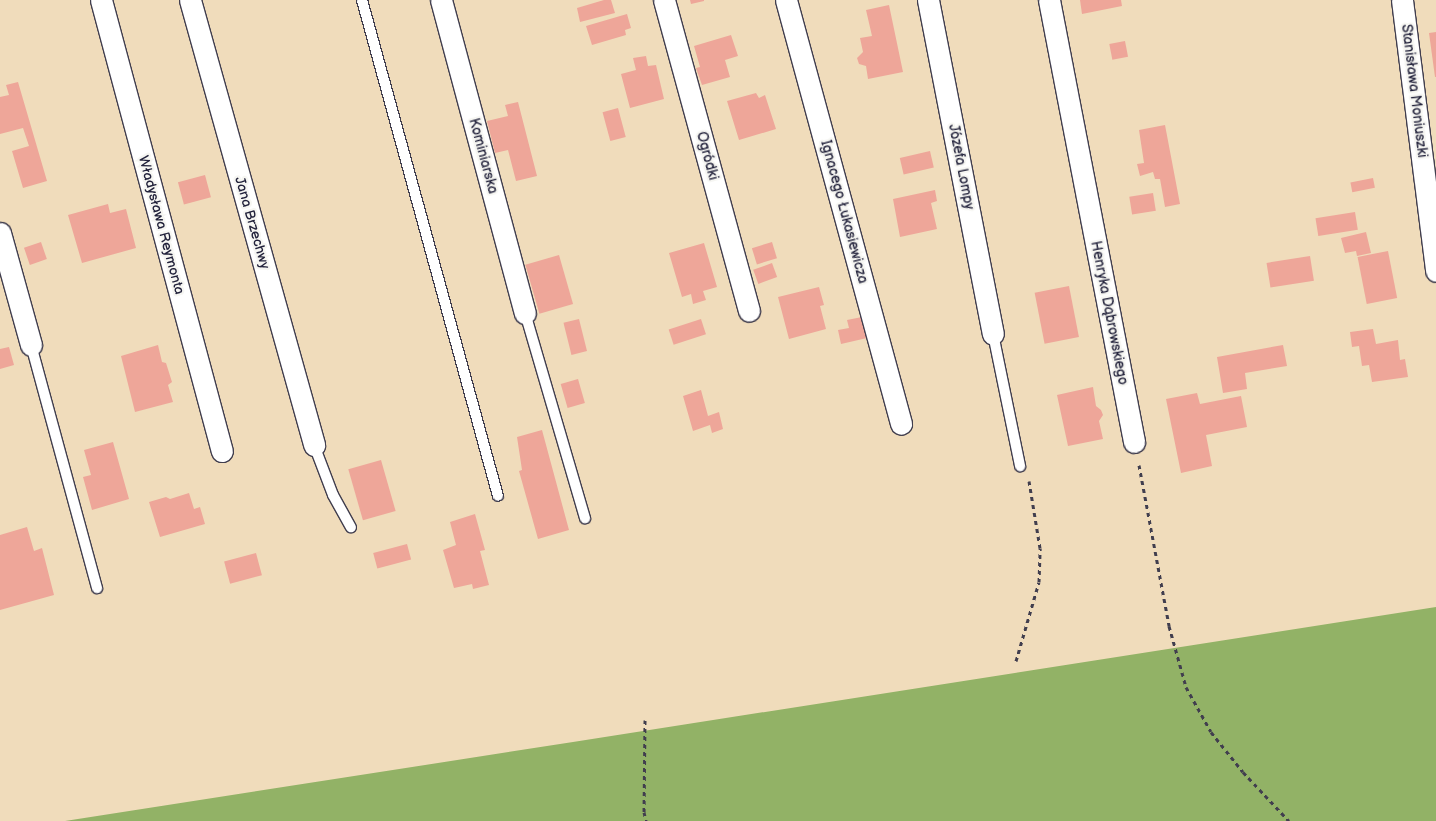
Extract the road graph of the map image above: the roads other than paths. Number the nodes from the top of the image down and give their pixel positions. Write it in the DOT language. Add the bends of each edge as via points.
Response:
graph roads {
  1 [pos="100,0"];
  2 [pos="190,0"];
  3 [pos="362,0"];
  4 [pos="441,0"];
  5 [pos="664,0"];
  6 [pos="786,0"];
  7 [pos="928,0"];
  8 [pos="1049,0"];
  9 [pos="1402,0"];
  10 [pos="0,233"];
  11 [pos="1436,271"];
  12 [pos="749,311"];
  13 [pos="526,313"];
  14 [pos="993,334"];
  15 [pos="31,345"];
  16 [pos="901,424"];
  17 [pos="1134,442"];
  18 [pos="314,445"];
  19 [pos="222,451"];
  20 [pos="1020,466"];
  21 [pos="498,496"];
  22 [pos="585,518"];
  23 [pos="351,527"];
  24 [pos="97,588"];
  1 -- 19 [label="street, Władysława Reymonta"];
  2 -- 18 [label="street, Jana Brzechwy"];
  3 -- 21 [label="lane"];
  4 -- 13 [label="street, Kominiarska"];
  5 -- 12 [label="street, Ogródki"];
  6 -- 16 [label="street, Ignacego Łukasiewicza"];
  7 -- 14 [label="street, Józefa Lompy"];
  8 -- 17 [label="street, Henryka Dąbrowskiego"];
  9 -- 11 [label="street, Stanisława Moniuszki"];
  10 -- 15 [label="street"];
  13 -- 22 [label="lane"];
  14 -- 20 [label="lane"];
  15 -- 24 [label="lane"];
  18 -- 23 [label="lane" via="333,495"];
}
